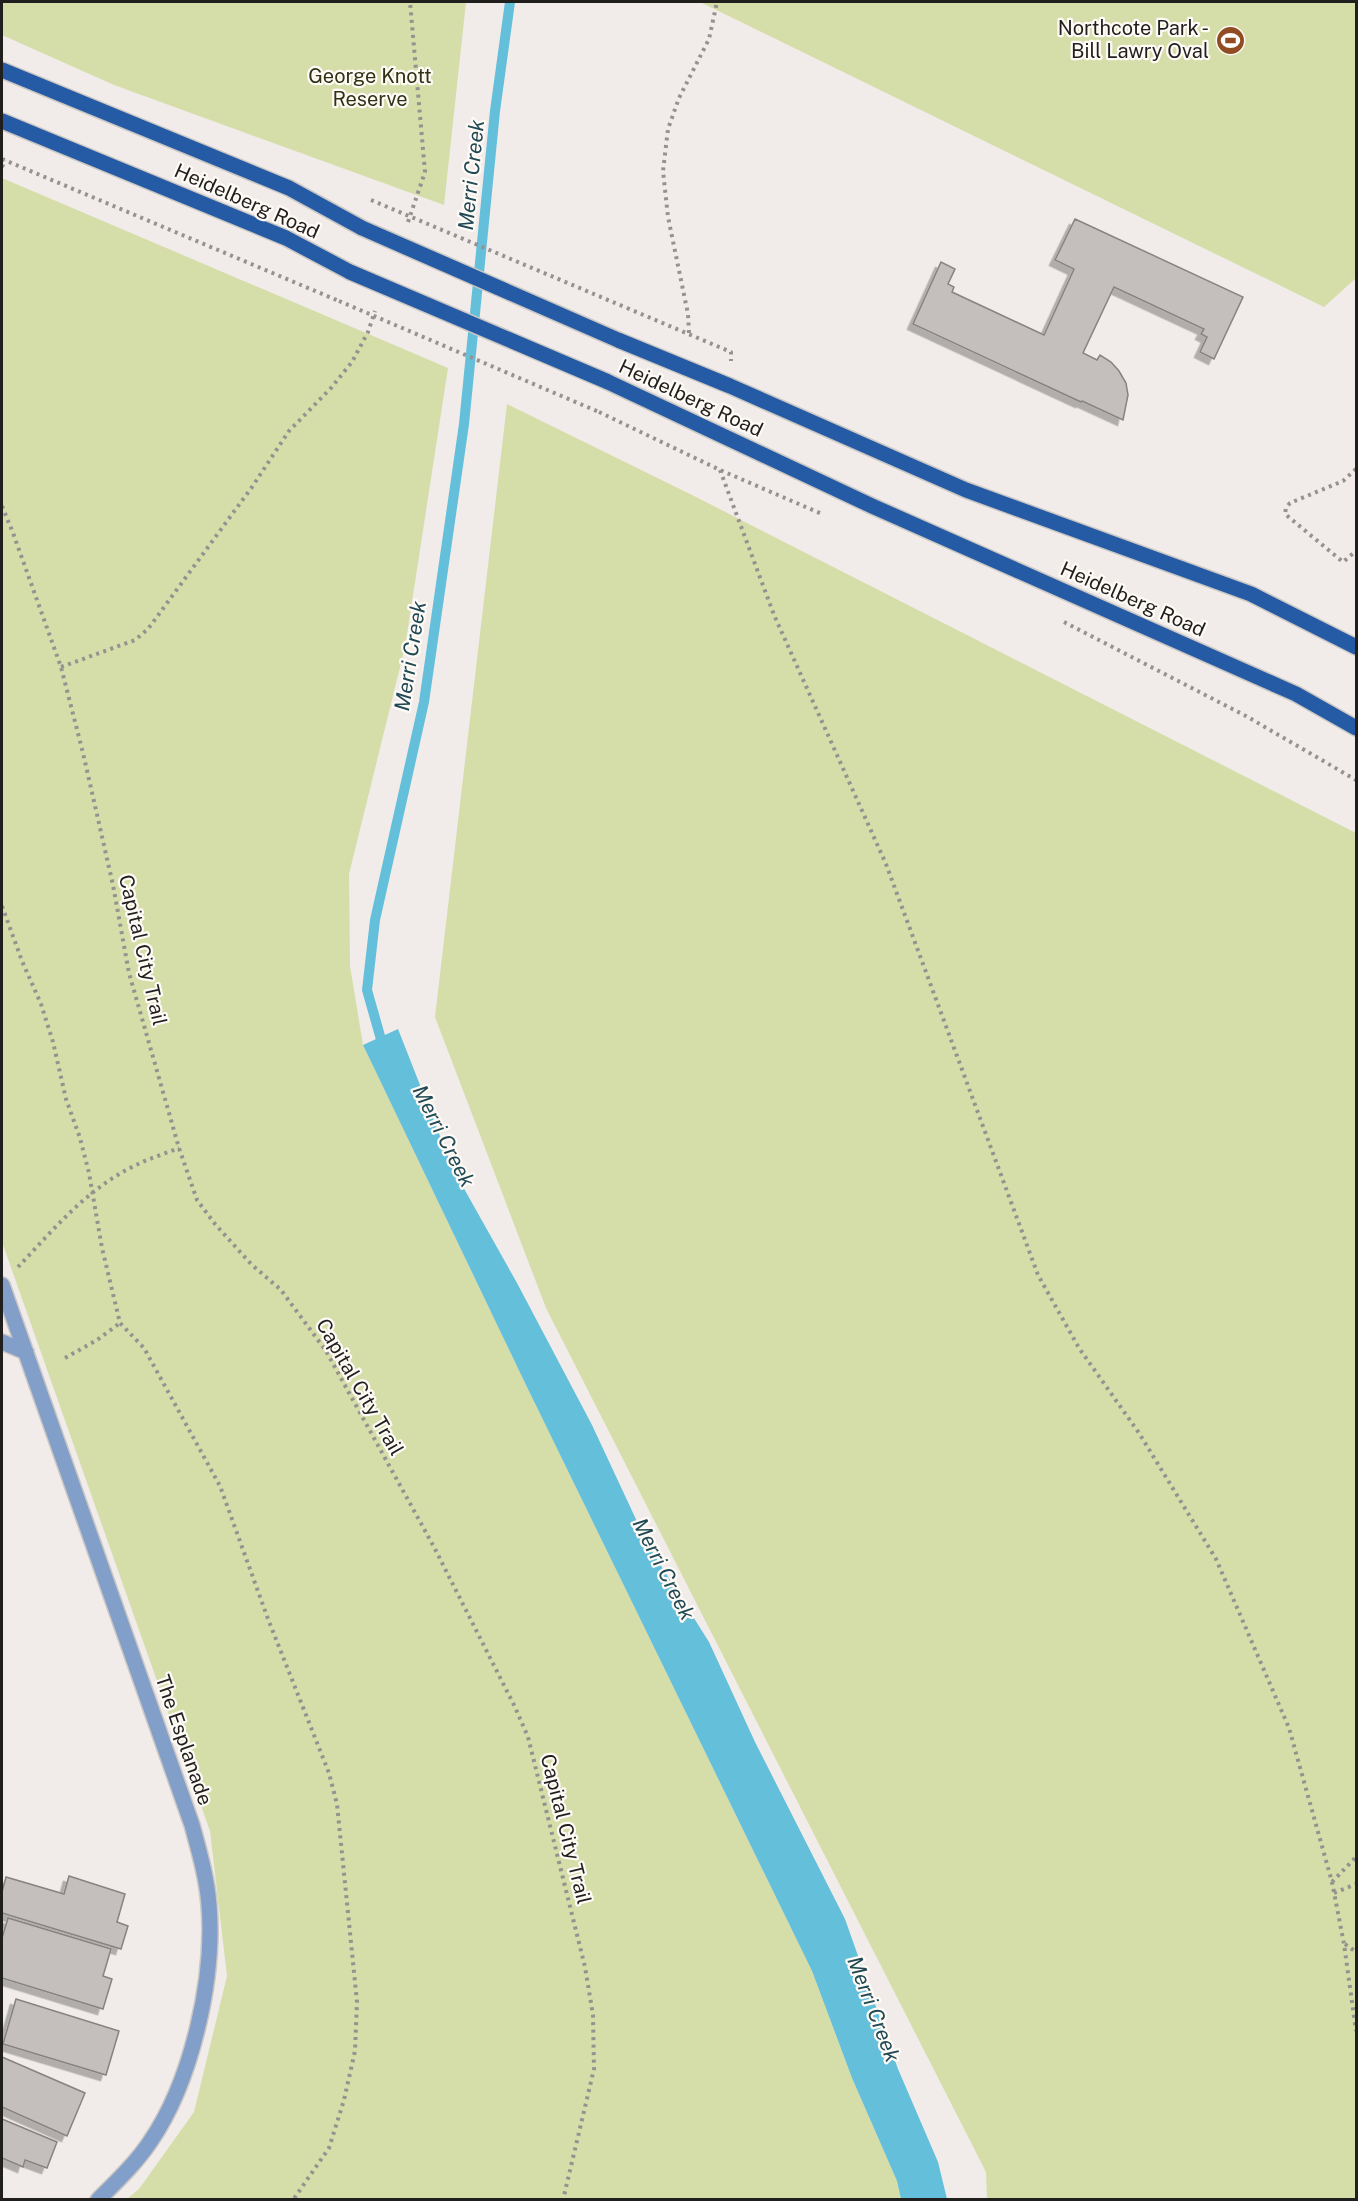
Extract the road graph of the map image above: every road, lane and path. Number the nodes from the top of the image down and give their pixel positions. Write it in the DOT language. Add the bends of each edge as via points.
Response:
graph roads {
  1 [pos="410,2"];
  2 [pos="717,2"];
  3 [pos="2,70"];
  4 [pos="2,122"];
  5 [pos="3,160"];
  6 [pos="2,166"];
  7 [pos="370,200"];
  8 [pos="407,223"];
  9 [pos="376,310"];
  10 [pos="689,333"];
  11 [pos="730,386"];
  12 [pos="1356,469"];
  13 [pos="720,470"];
  14 [pos="2,506"];
  15 [pos="828,517"];
  16 [pos="1356,551"];
  17 [pos="1062,621"];
  18 [pos="1356,647"];
  19 [pos="61,667"];
  20 [pos="1356,728"];
  21 [pos="1356,780"];
  22 [pos="2,906"];
  23 [pos="179,1148"];
  24 [pos="93,1191"];
  25 [pos="16,1269"];
  26 [pos="2,1285"];
  27 [pos="120,1323"];
  28 [pos="2,1342"];
  29 [pos="26,1352"];
  30 [pos="64,1358"];
  31 [pos="1356,1857"];
  32 [pos="1332,1882"];
  33 [pos="1356,1884"];
  34 [pos="1334,1893"];
  35 [pos="1344,1944"];
  36 [pos="1356,1952"];
  37 [pos="1356,2031"];
  38 [pos="99,2199"];
  39 [pos="293,2199"];
  40 [pos="563,2199"];
  1 -- 8 [label="path" via="425,172"];
  2 -- 10 [label="path" via="709,39 668,129 663,171"];
  3 -- 11 [label="main road, Heidelberg Road, bridge" via="290,188 362,228"];
  4 -- 20 [label="main road, Heidelberg Road, bridge" via="286,238 350,272 606,381 872,506 1296,694"];
  5 -- 6 [label="path"];
  5 -- 13 [label="path, bridge" via="599,412"];
  7 -- 10 [label="path, bridge"];
  9 -- 19 [label="path" via="352,362 289,432 148,629 135,640"];
  10 -- 11 [label="path" via="731,352"];
  11 -- 18 [label="main road, Heidelberg Road" via="966,490 1251,594"];
  12 -- 16 [label="path" via="1343,481 1290,503 1285,514 1343,562"];
  13 -- 15 [label="path"];
  13 -- 32 [label="path" via="774,615 886,864 1038,1275 1079,1348 1139,1433 1216,1558 1289,1728"];
  14 -- 19 [label="path, Capital City Trail"];
  17 -- 21 [label="path" via="1246,716"];
  19 -- 23 [label="path, Capital City Trail" via="129,973"];
  22 -- 24 [label="path" via="41,1004"];
  23 -- 24 [label="path" via="132,1167"];
  23 -- 40 [label="path, Capital City Trail" via="197,1200 251,1263 281,1290 326,1351 434,1547 528,1737 585,1967 593,2015 594,2069"];
  24 -- 25 [label="path"];
  24 -- 27 [label="path"];
  26 -- 29 [label="street, The Esplanade"];
  27 -- 30 [label="path"];
  27 -- 39 [label="path" via="144,1348 220,1486 329,1773 337,1804 357,2002 355,2051 329,2148"];
  28 -- 29 [label="street"];
  29 -- 38 [label="street, The Esplanade" via="192,1825 209,1905 206,1986 183,2072 151,2141"];
  31 -- 32 [label="path"];
  32 -- 34 [label="path"];
  33 -- 34 [label="path"];
  34 -- 35 [label="path"];
  35 -- 36 [label="path"];
  35 -- 37 [label="path"];
}
